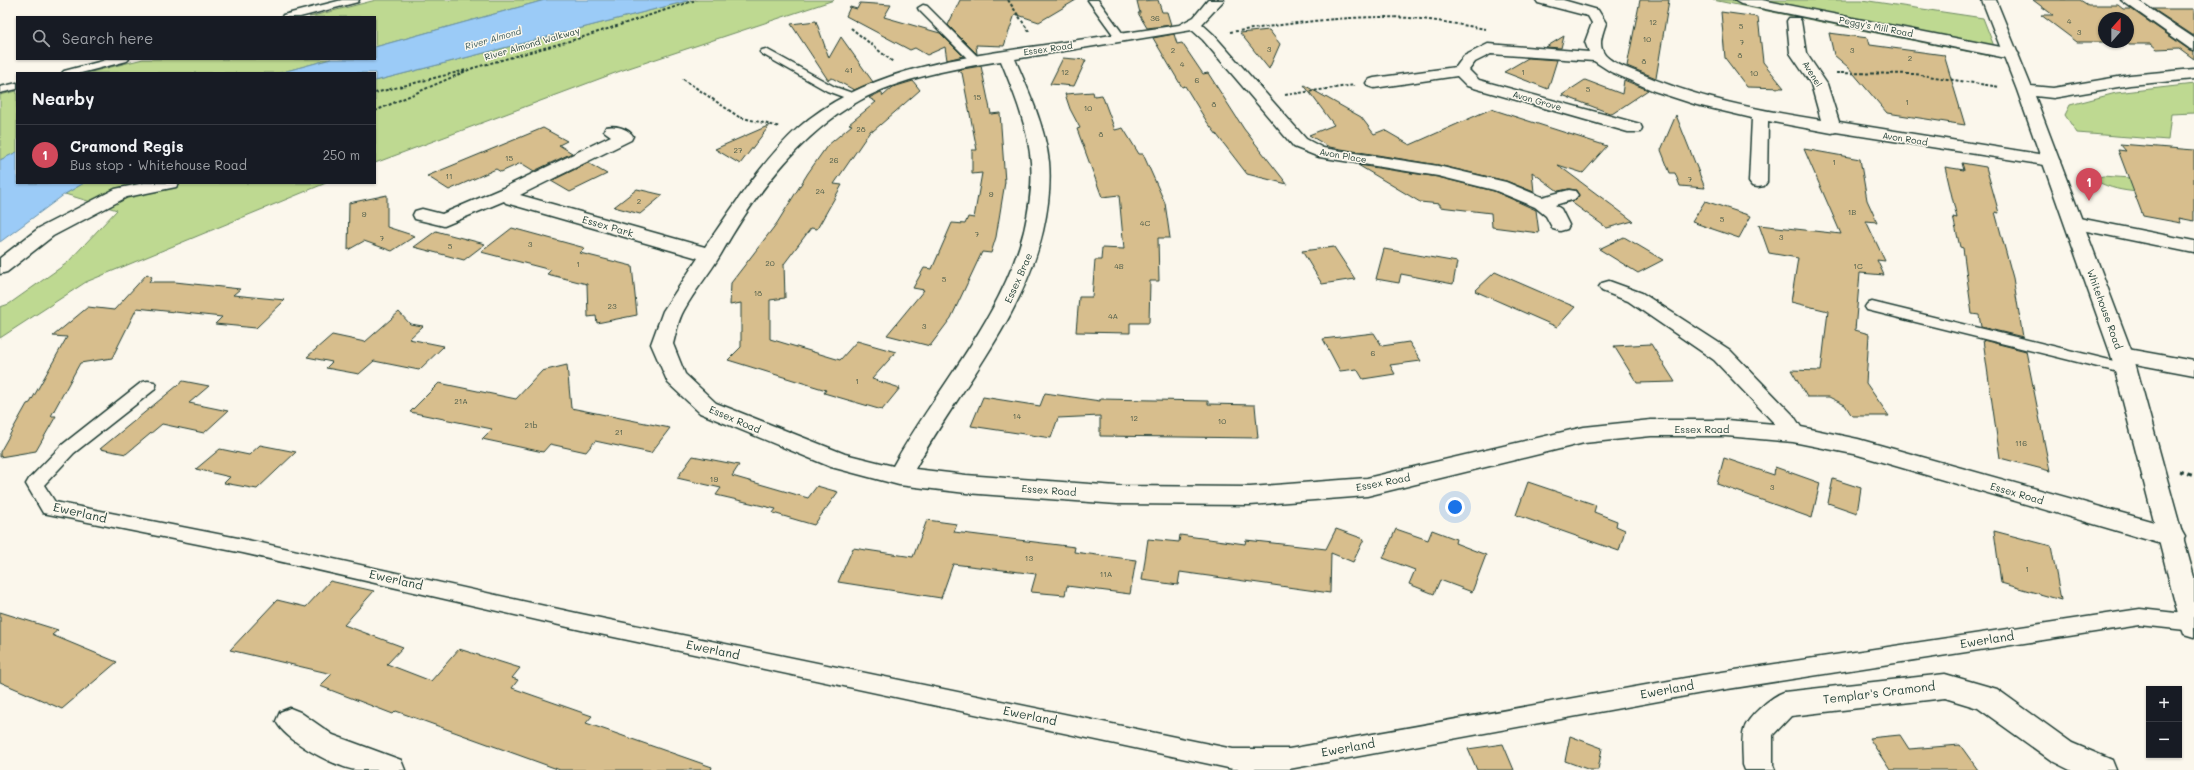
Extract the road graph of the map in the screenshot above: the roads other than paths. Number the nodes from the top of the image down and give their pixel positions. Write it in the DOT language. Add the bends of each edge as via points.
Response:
graph roads {
  1 [pos="354,0"];
  2 [pos="1093,0"];
  3 [pos="1214,0"];
  4 [pos="1542,0"];
  5 [pos="1741,0"];
  6 [pos="1989,0"];
  7 [pos="2128,0"];
  8 [pos="923,8"];
  9 [pos="291,16"];
  10 [pos="1794,21"];
  11 [pos="1201,31"];
  12 [pos="1121,38"];
  13 [pos="2194,45"];
  14 [pos="766,52"];
  15 [pos="2011,54"];
  16 [pos="1006,55"];
  17 [pos="1598,57"];
  18 [pos="119,60"];
  19 [pos="975,60"];
  20 [pos="1461,71"];
  21 [pos="72,72"];
  22 [pos="2194,74"];
  23 [pos="1381,83"];
  24 [pos="2022,84"];
  25 [pos="16,86"];
  26 [pos="0,90"];
  27 [pos="854,97"];
  28 [pos="1760,115"];
  29 [pos="1624,123"];
  30 [pos="1832,128"];
  31 [pos="642,139"];
  32 [pos="2051,161"];
  33 [pos="1758,182"];
  34 [pos="165,184"];
  35 [pos="509,192"];
  36 [pos="1569,195"];
  37 [pos="1541,203"];
  38 [pos="422,215"];
  39 [pos="2074,223"];
  40 [pos="1560,225"];
  41 [pos="2194,247"];
  42 [pos="711,254"];
  43 [pos="0,268"];
  44 [pos="1609,287"];
  45 [pos="1872,307"];
  46 [pos="2124,362"];
  47 [pos="2194,368"];
  48 [pos="148,386"];
  49 [pos="1793,434"];
  50 [pos="899,476"];
  51 [pos="2172,537"];
  52 [pos="2194,624"];
  53 [pos="290,721"];
  54 [pos="390,770"];
  55 [pos="1760,770"];
  56 [pos="2101,770"];
  1 -- 9 [label="lane"];
  2 -- 12 [label="lane"];
  3 -- 11 [label="street"];
  4 -- 17 [label="street" via="1594,13 1599,23 1593,42"];
  5 -- 15 [label="street, Peggy's Mill Road"];
  6 -- 15 [label="street, Whitehouse Road"];
  7 -- 13 [label="street"];
  8 -- 19 [label="lane"];
  10 -- 30 [label="street, Avenel" via="1798,53 1819,84"];
  11 -- 12 [label="street, Essex Road" via="1182,29"];
  11 -- 37 [label="street, Avon Place" via="1263,98 1300,143 1319,152 1438,171 1500,186"];
  12 -- 16 [label="street, Essex Road"];
  14 -- 27 [label="lane" via="831,89"];
  15 -- 24 [label="street, Whitehouse Road"];
  16 -- 19 [label="street, Essex Road"];
  16 -- 50 [label="street, Essex Brae" via="1029,112 1040,162 1040,196 1032,247 1020,279 992,332 911,451"];
  17 -- 20 [label="street" via="1488,49 1469,59"];
  17 -- 28 [label="street, Avon Road" via="1616,69 1660,88 1703,102"];
  18 -- 21 [label="lane"];
  19 -- 27 [label="street, Essex Road" via="909,75"];
  20 -- 23 [label="street"];
  20 -- 29 [label="street, Avon Grove" via="1473,83"];
  22 -- 24 [label="street" via="2053,93"];
  24 -- 32 [label="street, Whitehouse Road"];
  25 -- 26 [label="lane"];
  27 -- 42 [label="street, Essex Road" via="804,132 746,200"];
  28 -- 30 [label="street, Avon Road"];
  28 -- 33 [label="street"];
  30 -- 32 [label="street, Avon Road"];
  31 -- 35 [label="street" via="618,133"];
  32 -- 39 [label="street, Whitehouse Road"];
  34 -- 43 [label="street" via="121,193 46,232"];
  35 -- 38 [label="street" via="444,220"];
  35 -- 42 [label="street, Essex Park" via="512,199 689,250"];
  36 -- 37 [label="street"];
  37 -- 40 [label="street, Avon Place" via="1554,212"];
  39 -- 41 [label="street"];
  39 -- 46 [label="street, Whitehouse Road"];
  42 -- 50 [label="street, Essex Road" via="673,311 662,344 676,378 708,408 839,461"];
  44 -- 49 [label="street" via="1635,297 1722,355 1785,421"];
  45 -- 46 [label="lane"];
  46 -- 47 [label="street"];
  46 -- 51 [label="street, Whitehouse Road"];
  48 -- 52 [label="lane, Ewerland" via="68,448 35,484 50,508 243,546 581,622 1233,759 1289,759 1702,684 2140,617"];
  49 -- 50 [label="street, Essex Road" via="1726,428 1651,428 1584,435 1367,487 1250,496 1117,495 966,484"];
  49 -- 51 [label="street, Essex Road" via="1858,447"];
  51 -- 52 [label="street, Whitehouse Road"];
  53 -- 54 [label="street" via="323,744"];
  55 -- 56 [label="street, Templar's Cramond" via="1758,730 1784,704 1945,686 1987,698 2062,752"];
}
